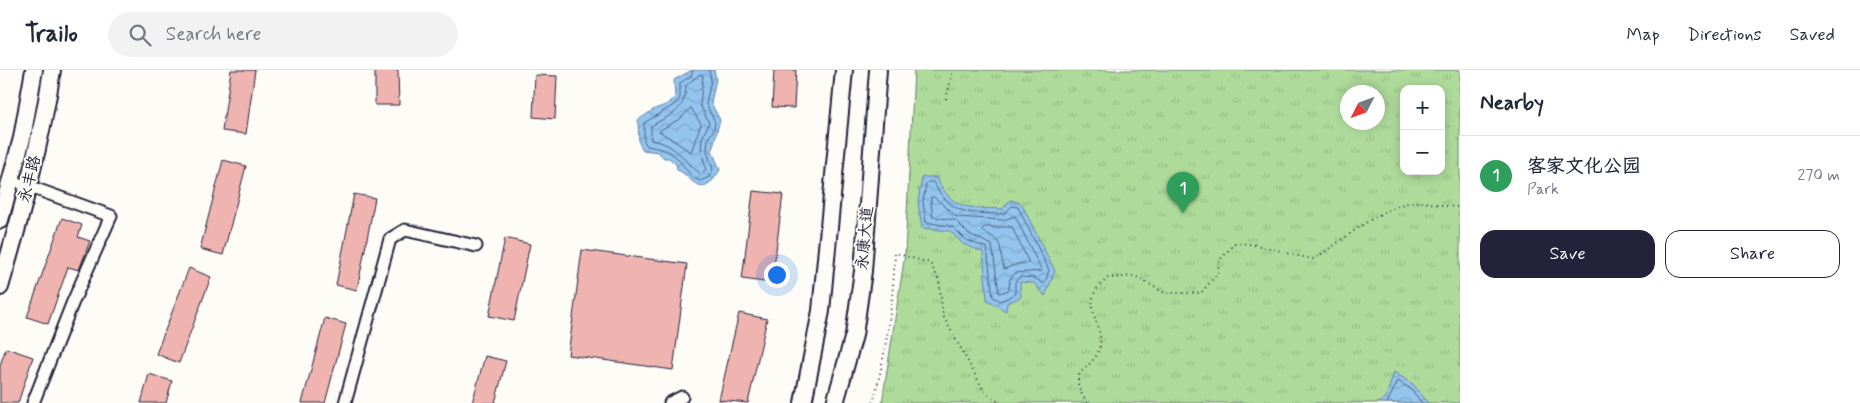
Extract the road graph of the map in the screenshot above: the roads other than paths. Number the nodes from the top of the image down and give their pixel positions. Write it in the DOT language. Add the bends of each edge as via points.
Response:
graph roads {
  1 [pos="34,70"];
  2 [pos="52,70"];
  3 [pos="844,70"];
  4 [pos="878,70"];
  5 [pos="12,178"];
  6 [pos="29,188"];
  7 [pos="2,203"];
  8 [pos="23,210"];
  9 [pos="0,220"];
  10 [pos="476,246"];
  11 [pos="0,287"];
  12 [pos="682,397"];
  13 [pos="802,398"];
  14 [pos="33,403"];
  15 [pos="345,403"];
  16 [pos="670,403"];
  17 [pos="835,403"];
  1 -- 5 [label="main road, 永丰路"];
  2 -- 6 [label="main road, 永丰路" via="45,120"];
  3 -- 13 [label="main road" via="821,311"];
  4 -- 17 [label="main road, 永康大道" via="863,272 854,336"];
  5 -- 6 [label="street"];
  5 -- 7 [label="main road, 永丰路"];
  6 -- 8 [label="main road, 永丰路"];
  6 -- 14 [label="street" via="111,216"];
  7 -- 8 [label="street"];
  7 -- 9 [label="main road, 永丰路"];
  8 -- 11 [label="main road, 永丰路"];
  10 -- 15 [label="street" via="405,230 390,239"];
  12 -- 16 [label="street"];
}
